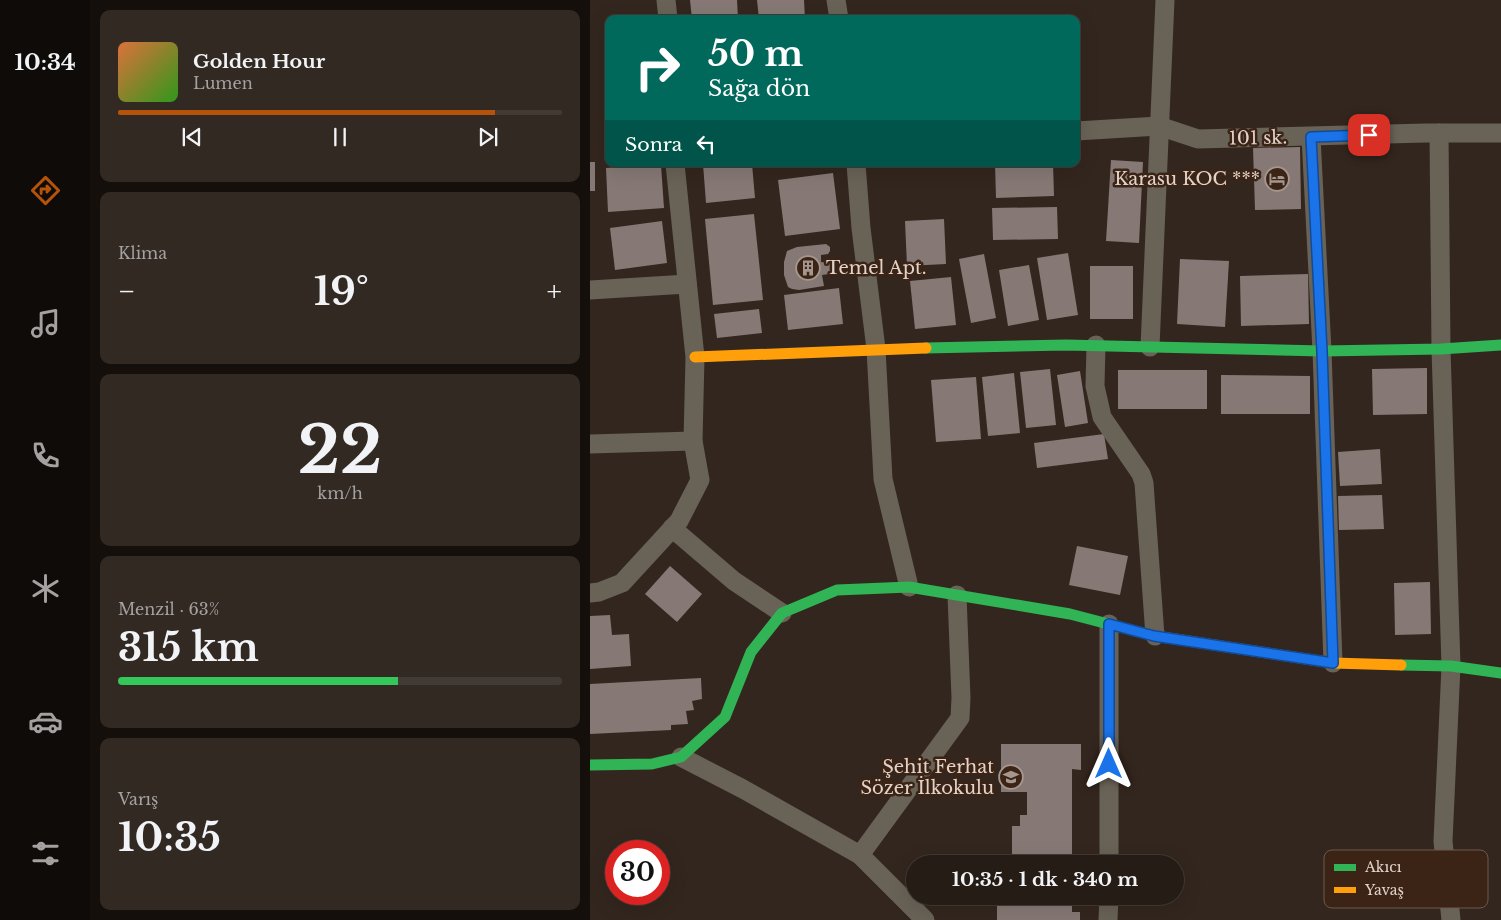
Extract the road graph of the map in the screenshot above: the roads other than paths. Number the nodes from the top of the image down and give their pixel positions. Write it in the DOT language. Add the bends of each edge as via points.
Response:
graph roads {
  1 [pos="666,0"];
  2 [pos="836,0"];
  3 [pos="1165,0"];
  4 [pos="668,15"];
  5 [pos="838,15"];
  6 [pos="1159,126"];
  7 [pos="1080,131"];
  8 [pos="1439,133"];
  9 [pos="1501,133"];
  10 [pos="1311,137"];
  11 [pos="675,167"];
  12 [pos="856,167"];
  13 [pos="687,284"];
  14 [pos="590,290"];
  15 [pos="1501,345"];
  16 [pos="1096,346"];
  17 [pos="1150,347"];
  18 [pos="876,349"];
  19 [pos="1441,349"];
  20 [pos="1322,351"];
  21 [pos="695,357"];
  22 [pos="693,441"];
  23 [pos="590,444"];
  24 [pos="672,528"];
  25 [pos="909,587"];
  26 [pos="590,593"];
  27 [pos="957,595"];
  28 [pos="782,613"];
  29 [pos="1109,624"];
  30 [pos="1154,636"];
  31 [pos="1333,663"];
  32 [pos="1451,666"];
  33 [pos="1501,672"];
  34 [pos="681,757"];
  35 [pos="590,765"];
  36 [pos="1444,850"];
  37 [pos="860,855"];
  38 [pos="1109,855"];
  39 [pos="1108,905"];
  40 [pos="925,920"];
  41 [pos="1108,920"];
  1 -- 4 [label="street"];
  2 -- 5 [label="street"];
  3 -- 6 [label="street"];
  6 -- 7 [label="street, 101 sk."];
  6 -- 10 [label="street, 101 sk." via="1198,139"];
  6 -- 17 [label="street"];
  8 -- 9 [label="street, 101 sk."];
  8 -- 10 [label="street, 101 sk."];
  8 -- 19 [label="street"];
  10 -- 20 [label="street"];
  11 -- 13 [label="street"];
  12 -- 18 [label="street"];
  13 -- 14 [label="street"];
  13 -- 21 [label="street"];
  15 -- 19 [label="street"];
  16 -- 17 [label="street"];
  16 -- 18 [label="street"];
  16 -- 30 [label="street" via="1095,386 1102,417 1144,483"];
  17 -- 20 [label="street"];
  18 -- 21 [label="street"];
  18 -- 25 [label="street" via="882,479"];
  19 -- 20 [label="street"];
  19 -- 32 [label="street"];
  20 -- 31 [label="street"];
  21 -- 22 [label="street"];
  22 -- 23 [label="street"];
  22 -- 24 [label="street" via="700,480 679,521"];
  24 -- 26 [label="street" via="622,583"];
  24 -- 28 [label="street" via="734,581"];
  25 -- 27 [label="street"];
  25 -- 28 [label="street" via="838,590"];
  27 -- 29 [label="street" via="1070,614"];
  27 -- 37 [label="street" via="960,718"];
  28 -- 34 [label="street" via="750,652 725,717"];
  29 -- 30 [label="street"];
  29 -- 38 [label="street"];
  30 -- 31 [label="street"];
  31 -- 32 [label="street"];
  32 -- 33 [label="street"];
  32 -- 36 [label="street"];
  34 -- 35 [label="street" via="652,764"];
  34 -- 37 [label="street"];
  37 -- 40 [label="street"];
  39 -- 41 [label="street"];
}
